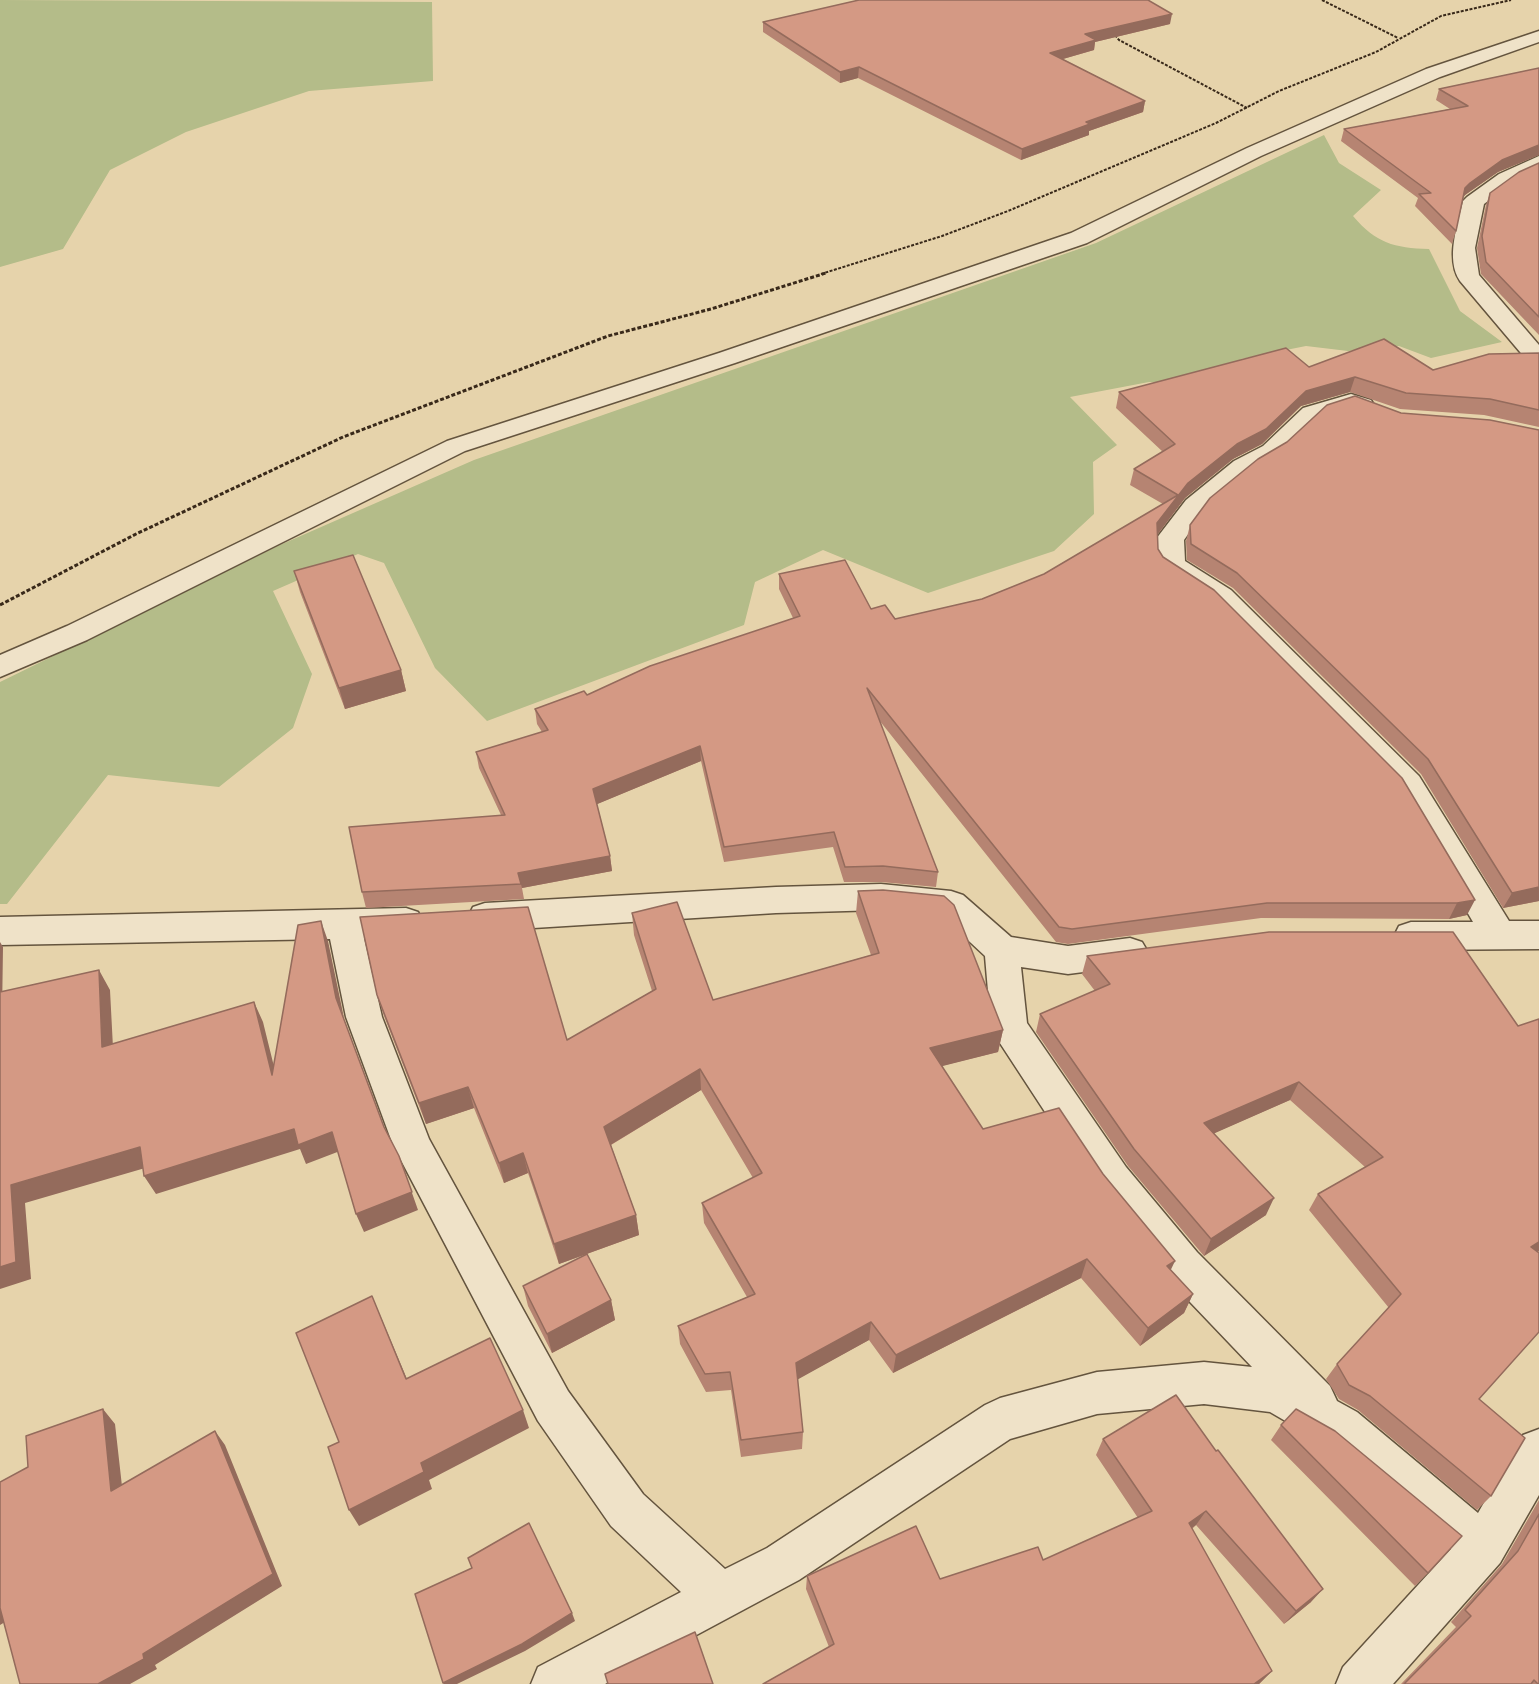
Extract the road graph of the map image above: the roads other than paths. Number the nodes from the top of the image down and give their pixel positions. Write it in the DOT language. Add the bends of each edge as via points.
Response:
graph roads {
  1 [pos="1539,36"];
  2 [pos="1539,162"];
  3 [pos="1539,360"];
  4 [pos="1387,414"];
  5 [pos="0,667"];
  6 [pos="344,926"];
  7 [pos="0,931"];
  8 [pos="1381,935"];
  9 [pos="1539,935"];
  10 [pos="1500,937"];
  11 [pos="1159,948"];
  12 [pos="1002,950"];
  13 [pos="1341,1428"];
  14 [pos="1539,1451"];
  15 [pos="1484,1547"];
  16 [pos="721,1598"];
  17 [pos="555,1684"];
  18 [pos="1360,1684"];
  1 -- 5 [label="street" via="1433,73 1296,133 1079,238 456,446"];
  2 -- 3 [label="street" via="1506,178 1474,201 1464,248 1468,276"];
  4 -- 10 [label="street" via="1351,400 1312,413 1272,451 1243,467 1195,506 1170,539 1172,565 1221,597 1408,784"];
  6 -- 7 [label="street"];
  6 -- 12 [label="street" via="881,897 951,904"];
  6 -- 16 [label="street" via="364,1017 412,1145 554,1406 627,1510"];
  8 -- 10 [label="street"];
  9 -- 10 [label="street"];
  11 -- 12 [label="street" via="1068,960"];
  12 -- 13 [label="street" via="1009,1026 1112,1180 1183,1266"];
  13 -- 15 [label="street"];
  13 -- 16 [label="street" via="1276,1390 1204,1383 1097,1393 1000,1420 783,1564"];
  14 -- 15 [label="street"];
  15 -- 18 [label="street"];
  16 -- 17 [label="street"];
}
